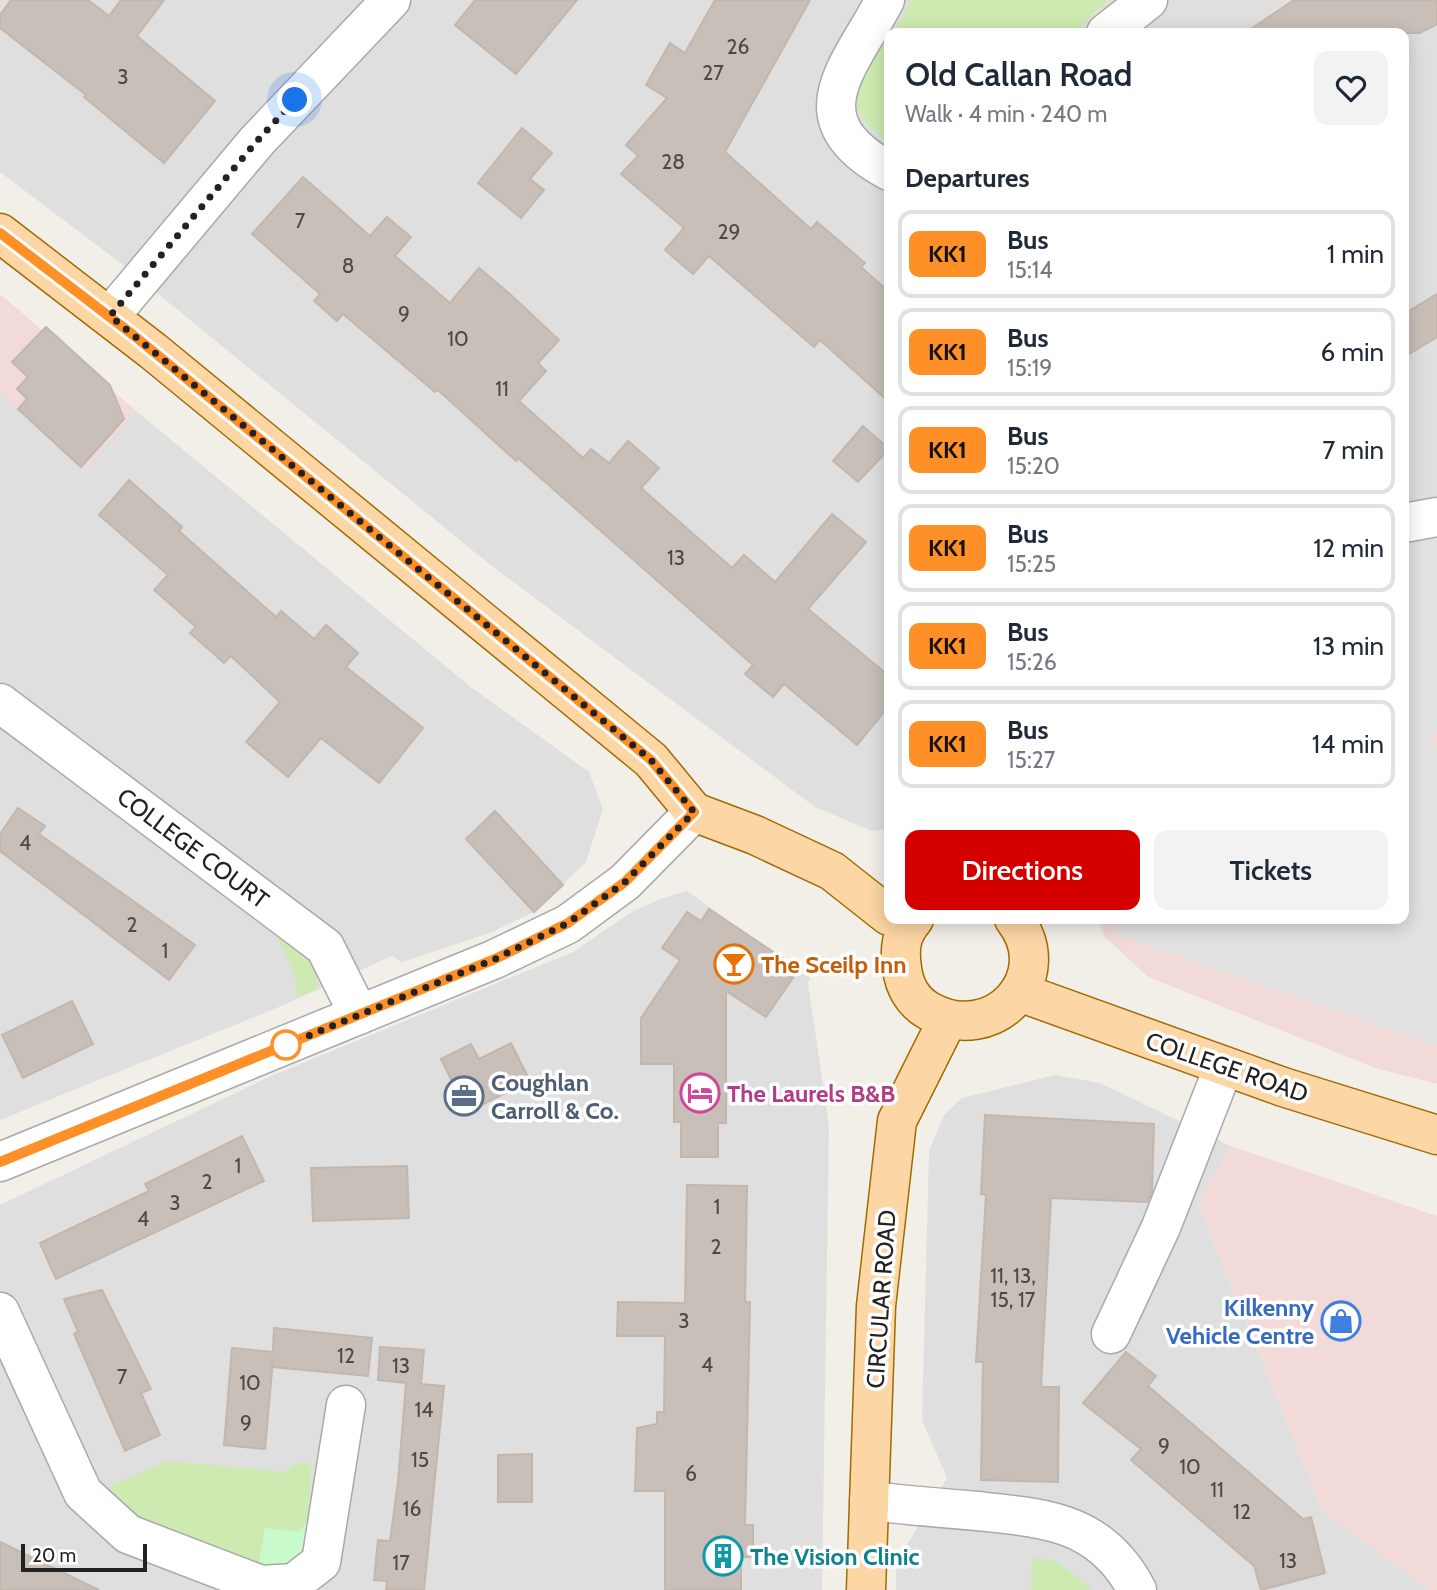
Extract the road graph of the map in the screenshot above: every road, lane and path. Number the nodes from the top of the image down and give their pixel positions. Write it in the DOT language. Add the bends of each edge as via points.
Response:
graph roads {
  1 [pos="391,0"];
  2 [pos="885,0"];
  3 [pos="1148,0"];
  4 [pos="1112,28"];
  5 [pos="884,167"];
  6 [pos="0,233"];
  7 [pos="110,316"];
  8 [pos="1437,517"];
  9 [pos="1409,522"];
  10 [pos="0,704"];
  11 [pos="694,812"];
  12 [pos="884,909"];
  13 [pos="900,924"];
  14 [pos="1018,924"];
  15 [pos="1020,992"];
  16 [pos="359,1015"];
  17 [pos="947,1021"];
  18 [pos="1224,1066"];
  19 [pos="1437,1135"];
  20 [pos="0,1162"];
  21 [pos="0,1312"];
  22 [pos="1111,1334"];
  23 [pos="346,1405"];
  24 [pos="869,1501"];
  25 [pos="299,1586"];
  26 [pos="866,1590"];
  27 [pos="1137,1590"];
  1 -- 7 [label="street" via="257,141"];
  2 -- 5 [label="street" via="843,71 835,96 835,117 855,146"];
  3 -- 4 [label="street"];
  6 -- 7 [label="main road"];
  7 -- 11 [label="main road" via="651,760"];
  8 -- 9 [label="street"];
  10 -- 16 [label="street, COLLEGE COURT" via="325,947"];
  11 -- 12 [label="main road" via="832,871"];
  11 -- 16 [label="street" via="625,882 568,923 495,959"];
  13 -- 17 [label="main road" via="904,983 921,1006"];
  14 -- 15 [label="main road" via="1025,933 1029,965"];
  15 -- 17 [label="main road" via="1002,1011 975,1022"];
  15 -- 18 [label="main road, COLLEGE ROAD"];
  16 -- 20 [label="street"];
  17 -- 24 [label="main road, CIRCULAR ROAD" via="897,1121 877,1306"];
  18 -- 19 [label="main road, COLLEGE ROAD"];
  18 -- 22 [label="street" via="1161,1227"];
  21 -- 25 [label="street" via="83,1493 128,1534 261,1586"];
  23 -- 25 [label="street" via="321,1562"];
  24 -- 26 [label="main road, CIRCULAR ROAD"];
  24 -- 27 [label="street" via="1045,1518 1075,1528 1105,1548"];
}
